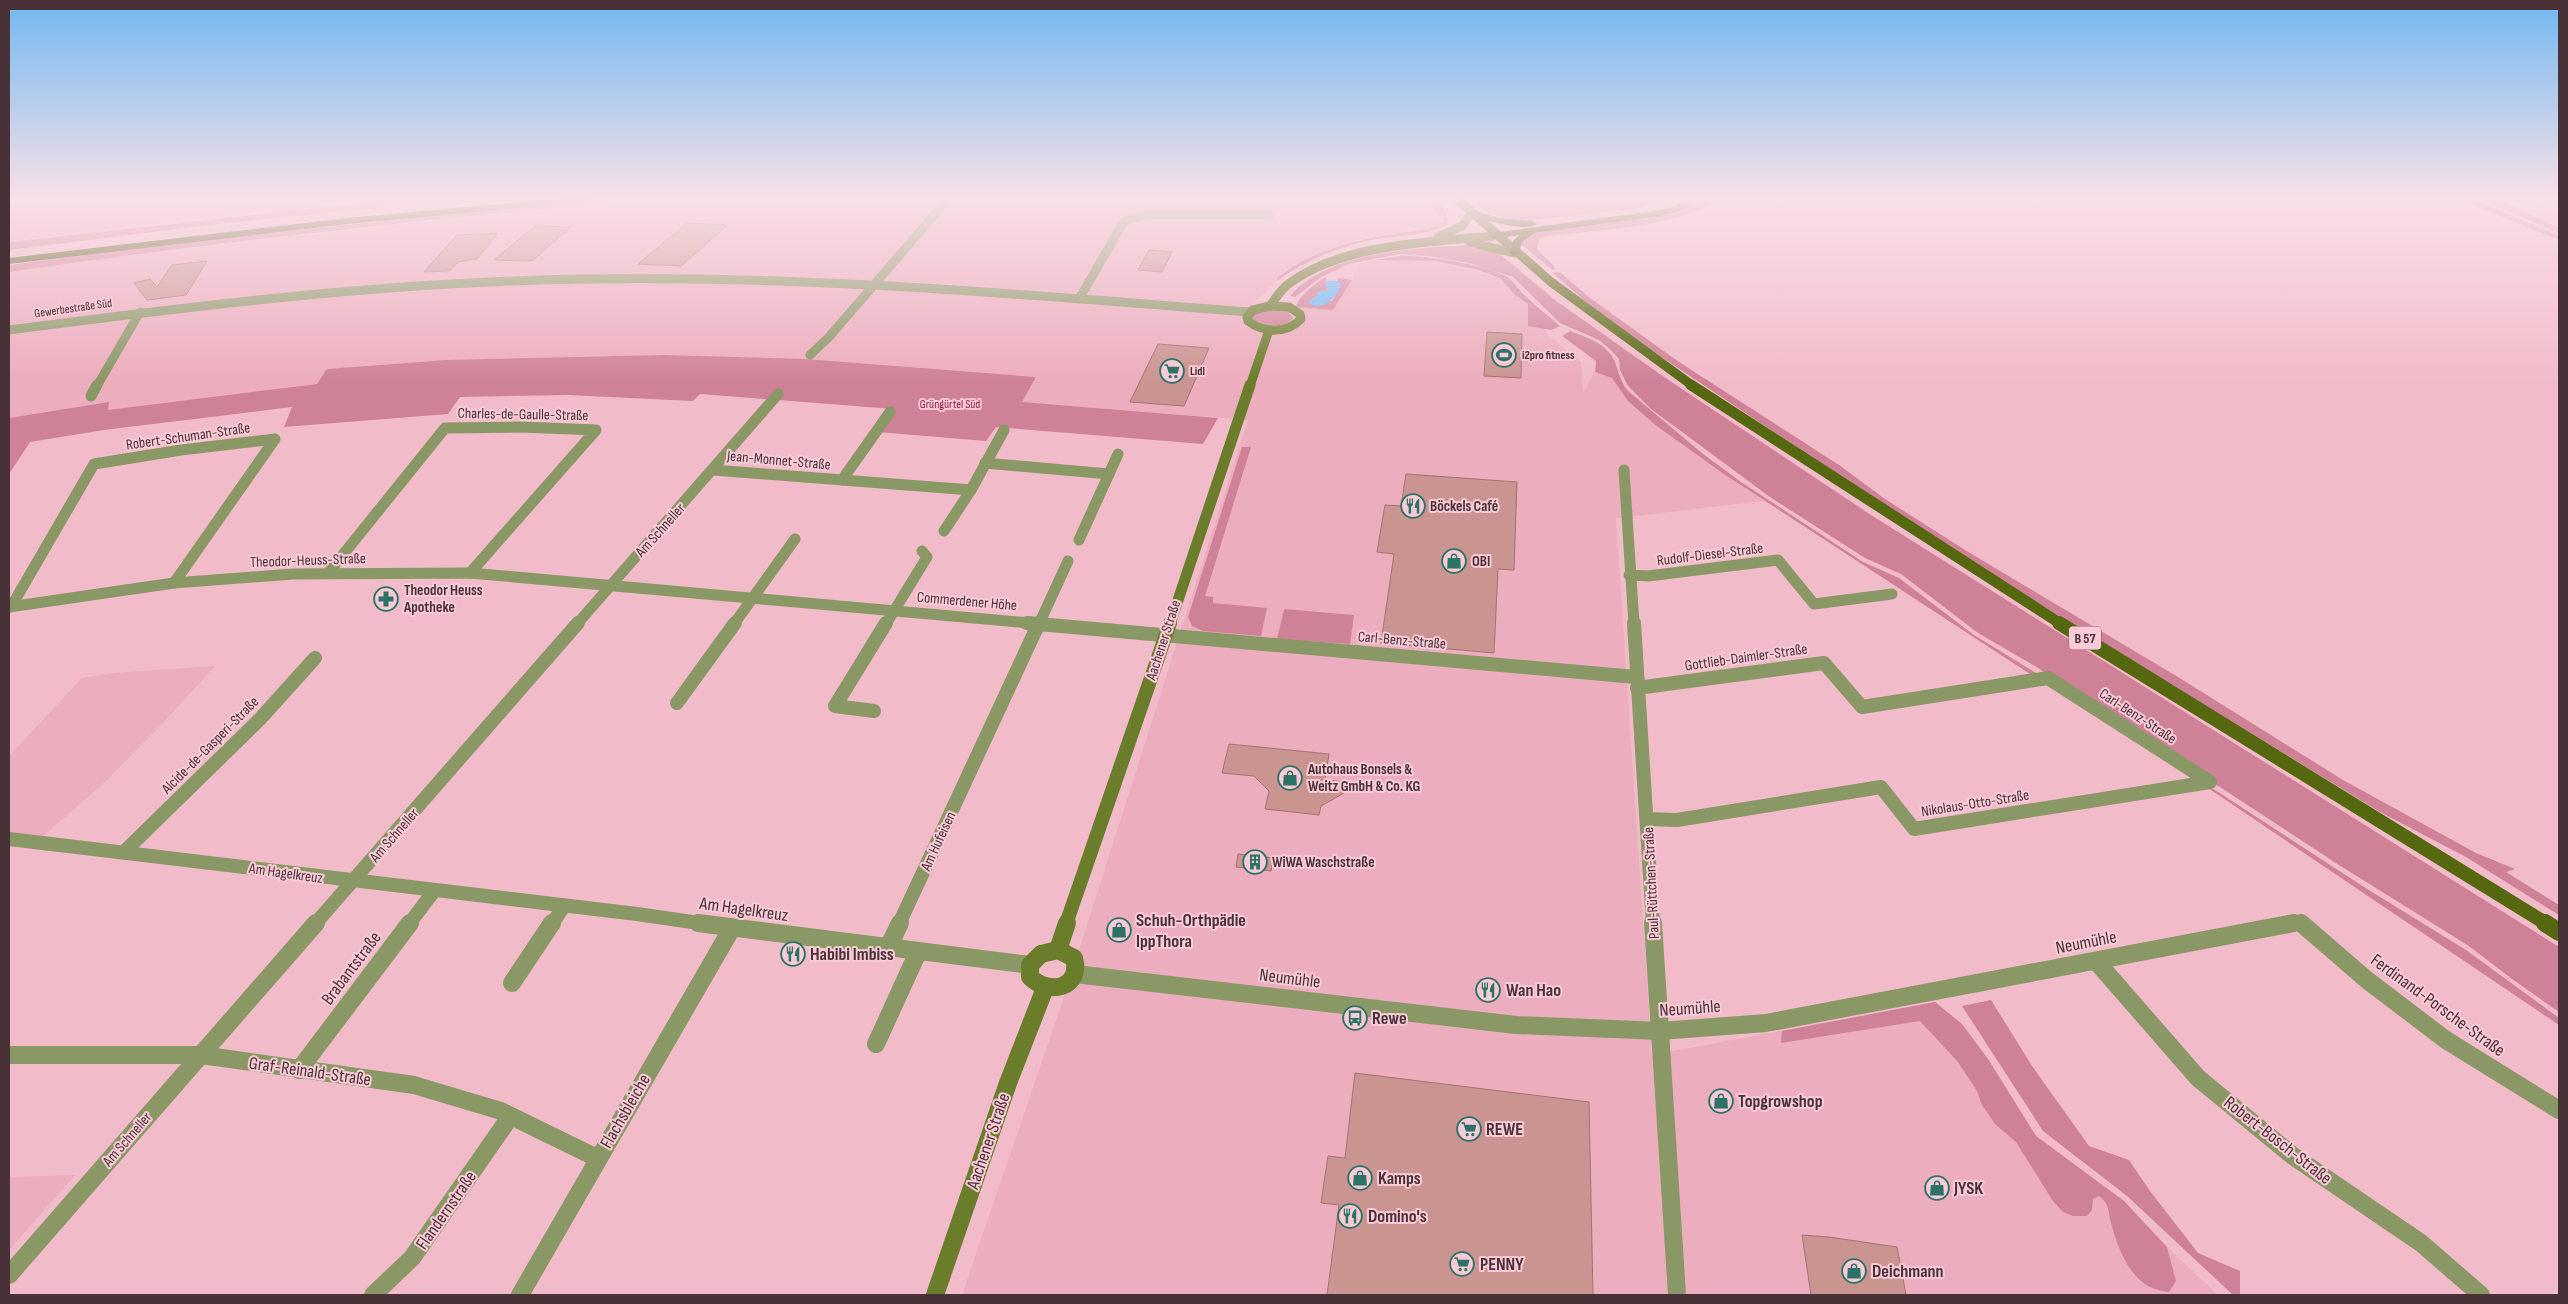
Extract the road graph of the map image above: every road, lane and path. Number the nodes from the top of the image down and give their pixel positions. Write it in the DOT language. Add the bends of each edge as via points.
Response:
graph roads {
  1 [pos="27,259"];
  2 [pos="897,259"];
  3 [pos="1103,259"];
  4 [pos="1339,259"];
  5 [pos="1521,259"];
  6 [pos="9,261"];
  7 [pos="1302,276"];
  8 [pos="875,285"];
  9 [pos="1079,299"];
  10 [pos="1270,306"];
  11 [pos="1284,306"];
  12 [pos="140,312"];
  13 [pos="1250,312"];
  14 [pos="9,330"];
  15 [pos="1269,330"];
  16 [pos="810,354"];
  17 [pos="778,394"];
  18 [pos="91,396"];
  19 [pos="890,412"];
  20 [pos="1004,430"];
  21 [pos="1118,454"];
  22 [pos="985,463"];
  23 [pos="713,470"];
  24 [pos="1624,470"];
  25 [pos="1109,474"];
  26 [pos="842,480"];
  27 [pos="971,490"];
  28 [pos="944,531"];
  29 [pos="795,539"];
  30 [pos="1080,540"];
  31 [pos="922,551"];
  32 [pos="1068,561"];
  33 [pos="329,572"];
  34 [pos="470,573"];
  35 [pos="1629,575"];
  36 [pos="174,583"];
  37 [pos="610,586"];
  38 [pos="1892,594"];
  39 [pos="753,598"];
  40 [pos="10,607"];
  41 [pos="894,611"];
  42 [pos="1038,624"];
  43 [pos="1165,634"];
  44 [pos="315,658"];
  45 [pos="2048,678"];
  46 [pos="1637,683"];
  47 [pos="677,704"];
  48 [pos="874,711"];
  49 [pos="2210,782"];
  50 [pos="1647,819"];
  51 [pos="9,839"];
  52 [pos="124,852"];
  53 [pos="354,882"];
  54 [pos="434,891"];
  55 [pos="564,906"];
  56 [pos="2300,922"];
  57 [pos="732,928"];
  58 [pos="2559,932"];
  59 [pos="888,948"];
  60 [pos="1058,950"];
  61 [pos="918,952"];
  62 [pos="2096,960"];
  63 [pos="1030,965"];
  64 [pos="1075,974"];
  65 [pos="512,983"];
  66 [pos="1045,988"];
  67 [pos="1660,1031"];
  68 [pos="876,1044"];
  69 [pos="9,1055"];
  70 [pos="201,1055"];
  71 [pos="299,1070"];
  72 [pos="2559,1110"];
  73 [pos="510,1117"];
  74 [pos="597,1158"];
  75 [pos="9,1275"];
  76 [pos="373,1295"];
  77 [pos="520,1295"];
  78 [pos="936,1295"];
  79 [pos="1677,1295"];
  80 [pos="2481,1295"];
  1 -- 6 [label="highway"];
  2 -- 8 [label="street"];
  3 -- 9 [label="street"];
  4 -- 7 [label="main road"];
  5 -- 58 [label="main road, B 57" via="1649,356 1817,468 1964,563"];
  7 -- 10 [label="main road" via="1283,288"];
  7 -- 11 [label="main road" via="1285,299"];
  8 -- 9 [label="street, Gewerbestraße Süd"];
  8 -- 12 [label="street, Gewerbestraße Süd" via="793,280 538,280 304,294"];
  8 -- 16 [label="street"];
  9 -- 13 [label="street, Gewerbestraße Süd"];
  10 -- 11 [label="main road"];
  10 -- 13 [label="main road"];
  11 -- 15 [label="main road" via="1300,314 1299,322 1287,328"];
  12 -- 14 [label="street, Gewerbestraße Süd"];
  12 -- 18 [label="street"];
  13 -- 15 [label="main road" via="1247,319 1250,324"];
  15 -- 43 [label="main road, Aachener Straße"];
  17 -- 23 [label="street, Am Schneller"];
  19 -- 26 [label="street, Jean-Monnet-Straße"];
  20 -- 22 [label="street"];
  21 -- 25 [label="street"];
  22 -- 25 [label="street"];
  22 -- 27 [label="street"];
  23 -- 26 [label="street, Jean-Monnet-Straße"];
  23 -- 37 [label="street, Am Schneller"];
  24 -- 35 [label="street, Paul-Rüttchen-Straße"];
  25 -- 30 [label="street"];
  26 -- 27 [label="street, Jean-Monnet-Straße"];
  27 -- 28 [label="street"];
  29 -- 39 [label="street"];
  31 -- 41 [label="street, Commerdener Höhe" via="927,557"];
  32 -- 42 [label="street"];
  33 -- 34 [label="street, Theodor-Heuss-Straße"];
  33 -- 34 [label="street, Charles-de-Gaulle-Straße" via="445,428 596,430"];
  33 -- 36 [label="street, Theodor-Heuss-Straße"];
  34 -- 37 [label="street, Theodor-Heuss-Straße"];
  35 -- 38 [label="street, Rudolf-Diesel-Straße" via="1648,576 1778,560 1814,604"];
  35 -- 46 [label="street, Paul-Rüttchen-Straße"];
  36 -- 40 [label="street, Theodor-Heuss-Straße"];
  36 -- 40 [label="street, Robert-Schuman-Straße" via="276,439 94,464"];
  37 -- 39 [label="street, Commerdener Höhe"];
  37 -- 53 [label="street, Am Schneller"];
  39 -- 41 [label="street, Commerdener Höhe"];
  39 -- 47 [label="street"];
  41 -- 42 [label="street, Commerdener Höhe"];
  41 -- 48 [label="street, Commerdener Höhe" via="835,706"];
  42 -- 43 [label="street, Commerdener Höhe"];
  42 -- 59 [label="street, Am Hufeisen"];
  43 -- 46 [label="street, Carl-Benz-Straße"];
  43 -- 60 [label="main road, Aachener Straße"];
  44 -- 52 [label="street, Alcide-de-Gasperi-Straße" via="260,718"];
  45 -- 46 [label="street, Gottlieb-Daimler-Straße" via="1862,707 1824,663"];
  45 -- 49 [label="street, Carl-Benz-Straße"];
  46 -- 50 [label="street, Paul-Rüttchen-Straße"];
  49 -- 50 [label="street, Nikolaus-Otto-Straße" via="1914,829 1881,787 1677,820"];
  50 -- 67 [label="street, Paul-Rüttchen-Straße"];
  51 -- 52 [label="street, Am Hagelkreuz"];
  52 -- 53 [label="street, Am Hagelkreuz"];
  53 -- 54 [label="street, Am Hagelkreuz"];
  53 -- 70 [label="street, Am Schneller"];
  54 -- 55 [label="street, Am Hagelkreuz"];
  54 -- 71 [label="street, Brabantstraße"];
  55 -- 57 [label="street, Am Hagelkreuz"];
  55 -- 65 [label="street"];
  56 -- 62 [label="street, Neumühle"];
  56 -- 72 [label="street, Ferdinand-Porsche-Straße" via="2367,980 2446,1040"];
  57 -- 59 [label="street, Am Hagelkreuz"];
  57 -- 74 [label="street, Flachsbleiche"];
  59 -- 61 [label="street, Am Hagelkreuz"];
  60 -- 63 [label="main road" via="1041,954"];
  60 -- 64 [label="main road" via="1074,958"];
  61 -- 63 [label="street, Am Hagelkreuz"];
  61 -- 68 [label="street"];
  62 -- 67 [label="street, Neumühle" via="1766,1023"];
  62 -- 80 [label="street, Robert-Bosch-Straße" via="2198,1078 2293,1156 2421,1243"];
  63 -- 66 [label="main road" via="1030,977 1038,986"];
  64 -- 66 [label="main road" via="1066,984"];
  64 -- 67 [label="street, Neumühle" via="1516,1025"];
  66 -- 78 [label="main road, Aachener Straße" via="1008,1083"];
  67 -- 79 [label="street, Paul-Rüttchen-Straße"];
  69 -- 70 [label="street, Graf-Reinald-Straße"];
  70 -- 71 [label="street, Graf-Reinald-Straße"];
  70 -- 75 [label="street, Am Schneller"];
  71 -- 73 [label="street, Graf-Reinald-Straße" via="414,1085 501,1111"];
  73 -- 74 [label="street, Graf-Reinald-Straße"];
  73 -- 76 [label="street, Flandernstraße" via="412,1258"];
  74 -- 77 [label="street, Flachsbleiche"];
}
